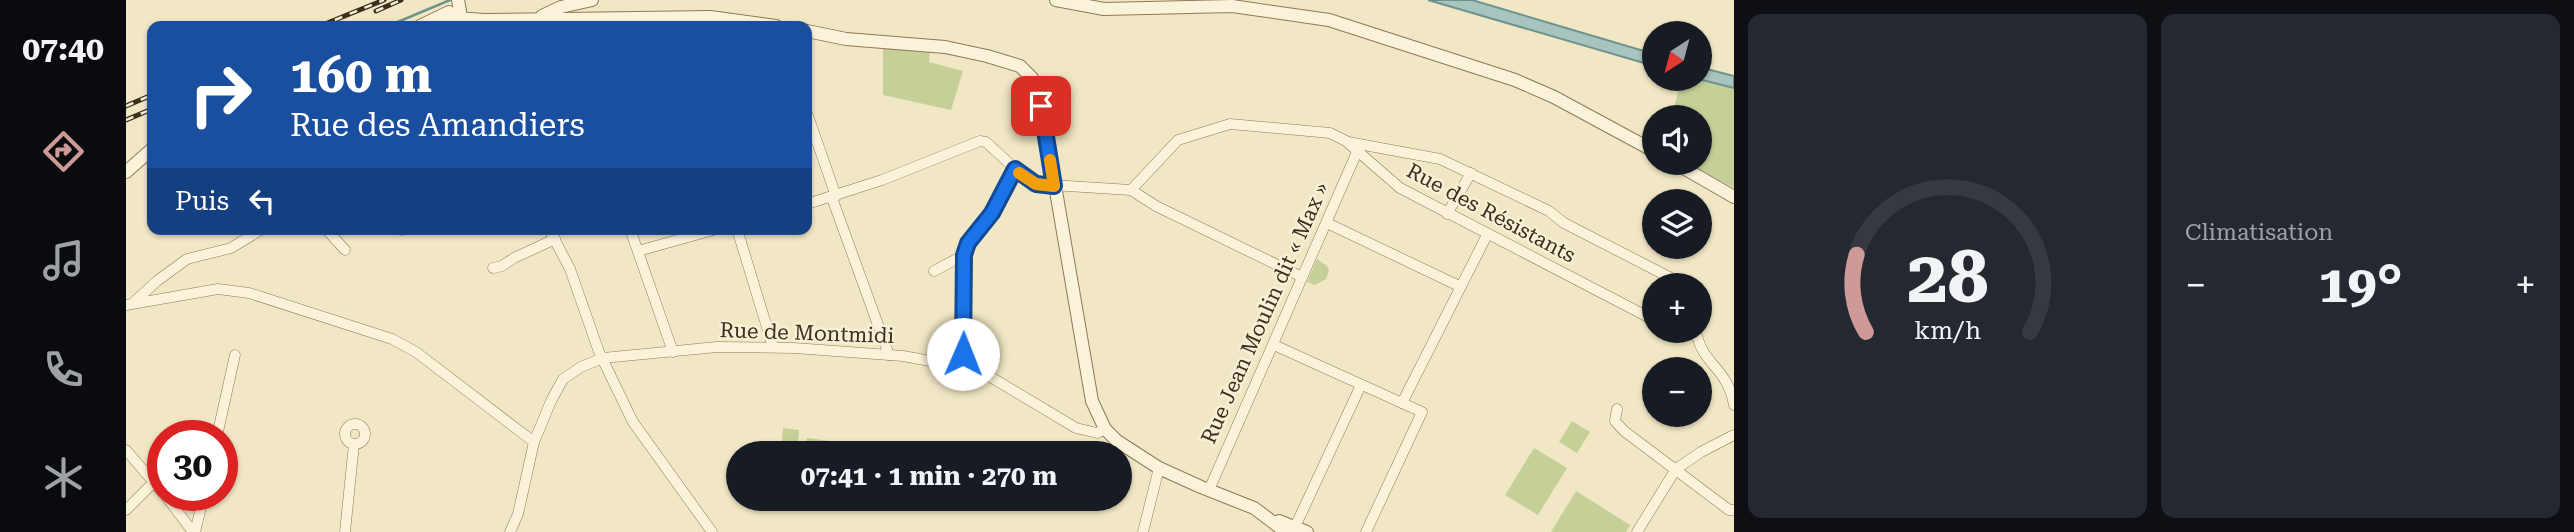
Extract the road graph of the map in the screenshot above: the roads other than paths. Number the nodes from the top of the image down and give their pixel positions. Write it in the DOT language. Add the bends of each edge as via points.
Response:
graph roads {
  1 [pos="592,0"];
  2 [pos="1056,0"];
  3 [pos="453,6"];
  4 [pos="539,18"];
  5 [pos="428,21"];
  6 [pos="443,21"];
  7 [pos="735,21"];
  8 [pos="812,33"];
  9 [pos="812,129"];
  10 [pos="1346,141"];
  11 [pos="1642,145"];
  12 [pos="1357,152"];
  13 [pos="147,153"];
  14 [pos="1015,169"];
  15 [pos="126,172"];
  16 [pos="1471,173"];
  17 [pos="1696,175"];
  18 [pos="1054,186"];
  19 [pos="1131,190"];
  20 [pos="834,197"];
  21 [pos="1734,197"];
  22 [pos="812,203"];
  23 [pos="1447,214"];
  24 [pos="1327,223"];
  25 [pos="252,235"];
  26 [pos="331,235"];
  27 [pos="553,235"];
  28 [pos="632,235"];
  29 [pos="696,235"];
  30 [pos="739,235"];
  31 [pos="1487,235"];
  32 [pos="555,239"];
  33 [pos="345,250"];
  34 [pos="638,251"];
  35 [pos="964,255"];
  36 [pos="493,268"];
  37 [pos="934,271"];
  38 [pos="1661,273"];
  39 [pos="1303,277"];
  40 [pos="1459,286"];
  41 [pos="129,304"];
  42 [pos="1642,314"];
  43 [pos="1698,343"];
  44 [pos="1274,345"];
  45 [pos="773,347"];
  46 [pos="673,352"];
  47 [pos="235,355"];
  48 [pos="888,355"];
  49 [pos="603,358"];
  50 [pos="961,367"];
  51 [pos="1361,385"];
  52 [pos="1402,403"];
  53 [pos="1734,405"];
  54 [pos="1617,409"];
  55 [pos="221,420"];
  56 [pos="1105,429"];
  57 [pos="1734,435"];
  58 [pos="534,442"];
  59 [pos="354,444"];
  60 [pos="126,450"];
  61 [pos="1160,468"];
  62 [pos="1676,469"];
  63 [pos="147,474"];
  64 [pos="147,489"];
  65 [pos="1209,490"];
  66 [pos="126,510"];
  67 [pos="1734,510"];
  68 [pos="177,511"];
  69 [pos="200,511"];
  70 [pos="1298,531"];
  71 [pos="194,532"];
  72 [pos="345,532"];
  73 [pos="510,532"];
  74 [pos="712,532"];
  75 [pos="1143,532"];
  76 [pos="1366,532"];
  77 [pos="1637,532"];
  1 -- 4 [label="street"];
  2 -- 11 [label="street" via="1104,9 1242,7 1329,20 1515,80"];
  3 -- 4 [label="street" via="484,20"];
  3 -- 5 [label="street"];
  3 -- 6 [label="street"];
  4 -- 7 [label="street"];
  8 -- 18 [label="street" via="945,47 1020,66 1039,92"];
  9 -- 20 [label="street"];
  10 -- 12 [label="street, Rue des Résistants"];
  10 -- 16 [label="street" via="1440,159"];
  10 -- 19 [label="street, Rue des Résistants" via="1330,133 1230,124 1178,140"];
  12 -- 23 [label="street, Rue des Résistants" via="1400,188"];
  12 -- 24 [label="street, Rue Jean Moulin dit « Max »"];
  13 -- 15 [label="street"];
  14 -- 18 [label="street" via="1036,184"];
  14 -- 20 [label="street" via="980,141"];
  14 -- 35 [label="street"];
  16 -- 23 [label="street"];
  16 -- 38 [label="street"];
  17 -- 21 [label="street"];
  18 -- 19 [label="street"];
  18 -- 56 [label="street" via="1092,401"];
  19 -- 39 [label="street"];
  20 -- 22 [label="street"];
  20 -- 48 [label="street"];
  23 -- 31 [label="street, Rue des Résistants"];
  24 -- 39 [label="street, Rue Jean Moulin dit « Max »"];
  24 -- 40 [label="street"];
  25 -- 41 [label="street" via="231,248 187,259"];
  26 -- 33 [label="street"];
  27 -- 32 [label="street"];
  28 -- 34 [label="street"];
  29 -- 34 [label="street"];
  30 -- 45 [label="street"];
  31 -- 40 [label="street"];
  31 -- 42 [label="street, Rue des Résistants"];
  32 -- 36 [label="street"];
  32 -- 49 [label="street"];
  34 -- 46 [label="street"];
  35 -- 37 [label="street"];
  35 -- 50 [label="street"];
  39 -- 44 [label="street, Rue Jean Moulin dit « Max »"];
  40 -- 52 [label="street"];
  41 -- 58 [label="street" via="229,289 392,339 416,352"];
  43 -- 53 [label="street" via="1700,351 1723,375"];
  44 -- 51 [label="street"];
  44 -- 65 [label="street, Rue Jean Moulin dit « Max »"];
  45 -- 46 [label="street, Rue de Montmidi"];
  45 -- 48 [label="street, Rue de Montmidi"];
  46 -- 49 [label="street, Rue de Montmidi"];
  47 -- 55 [label="street"];
  48 -- 50 [label="street, Rue de Montmidi"];
  49 -- 58 [label="street, Rue de Montmidi" via="564,379"];
  49 -- 74 [label="street" via="633,422"];
  50 -- 56 [label="street, Rue de Montmidi" via="979,370 1076,428 1097,433"];
  51 -- 52 [label="street"];
  51 -- 70 [label="street"];
  52 -- 76 [label="street" via="1422,411"];
  54 -- 62 [label="street" via="1615,421 1624,431"];
  56 -- 61 [label="street"];
  57 -- 62 [label="street"];
  58 -- 73 [label="street, Rue de Montmidi"];
  59 -- 72 [label="street"];
  60 -- 63 [label="street"];
  61 -- 65 [label="street"];
  61 -- 75 [label="street"];
  62 -- 67 [label="street"];
  62 -- 77 [label="street"];
  64 -- 66 [label="street"];
  65 -- 70 [label="street"];
  68 -- 71 [label="street"];
  69 -- 71 [label="street"];
}
